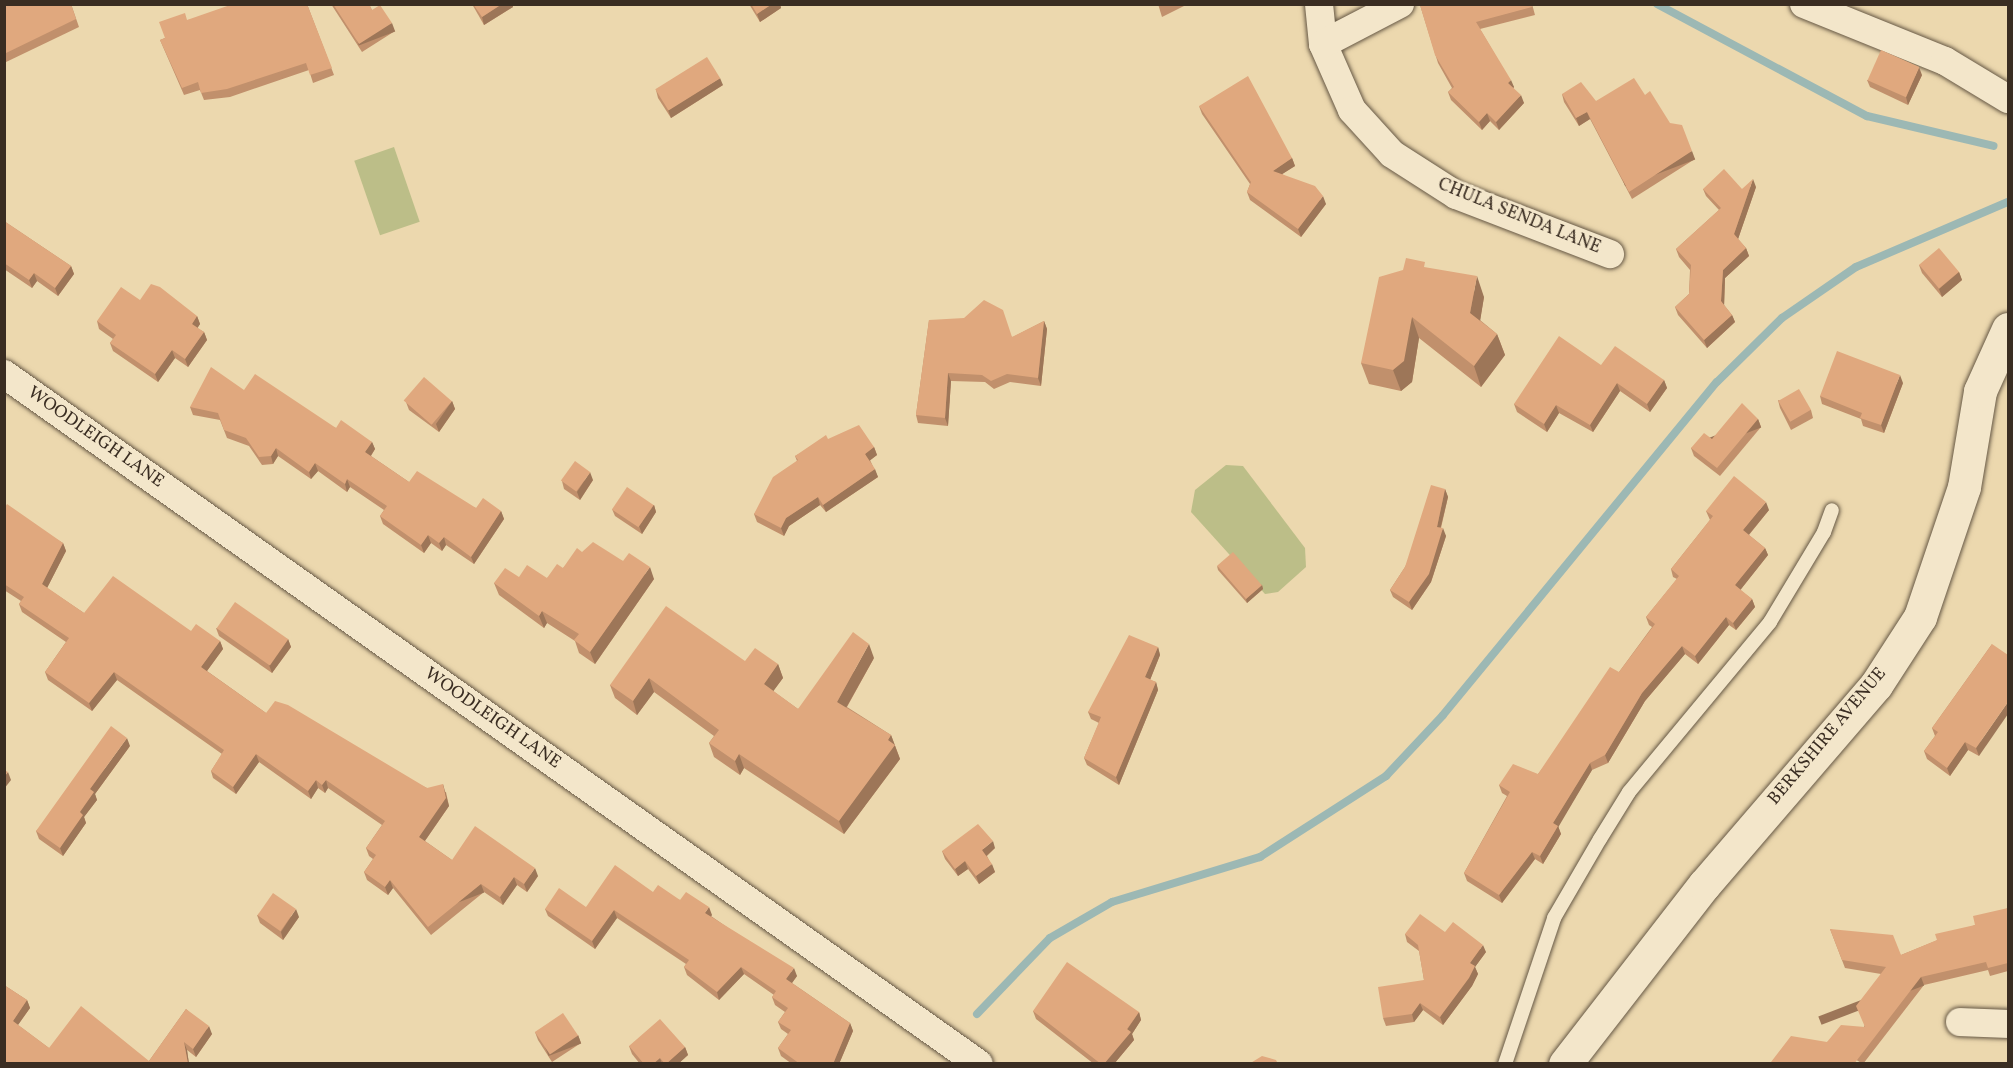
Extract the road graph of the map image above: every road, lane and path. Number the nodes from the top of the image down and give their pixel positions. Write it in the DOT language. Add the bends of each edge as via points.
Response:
graph roads {
  1 [pos="1319,4"];
  2 [pos="1400,4"];
  3 [pos="1804,4"];
  4 [pos="1323,44"];
  5 [pos="2008,99"];
  6 [pos="1610,254"];
  7 [pos="2008,328"];
  8 [pos="4,374"];
  9 [pos="1832,510"];
  10 [pos="1960,1022"];
  11 [pos="2008,1024"];
  12 [pos="979,1064"];
  13 [pos="1505,1064"];
  14 [pos="1565,1064"];
  1 -- 4 [label="street, CHULA SENDA LANE"];
  2 -- 4 [label="street"];
  3 -- 5 [label="street" via="1946,61"];
  4 -- 6 [label="street, CHULA SENDA LANE" via="1352,110 1422,177"];
  7 -- 14 [label="street, BERKSHIRE AVENUE" via="1980,391 1964,487 1920,617 1876,685 1704,885"];
  8 -- 12 [label="street, WOODLEIGH LANE"];
  9 -- 13 [label="lane" via="1770,622 1629,792 1594,849 1554,918"];
  10 -- 11 [label="street"];
}
